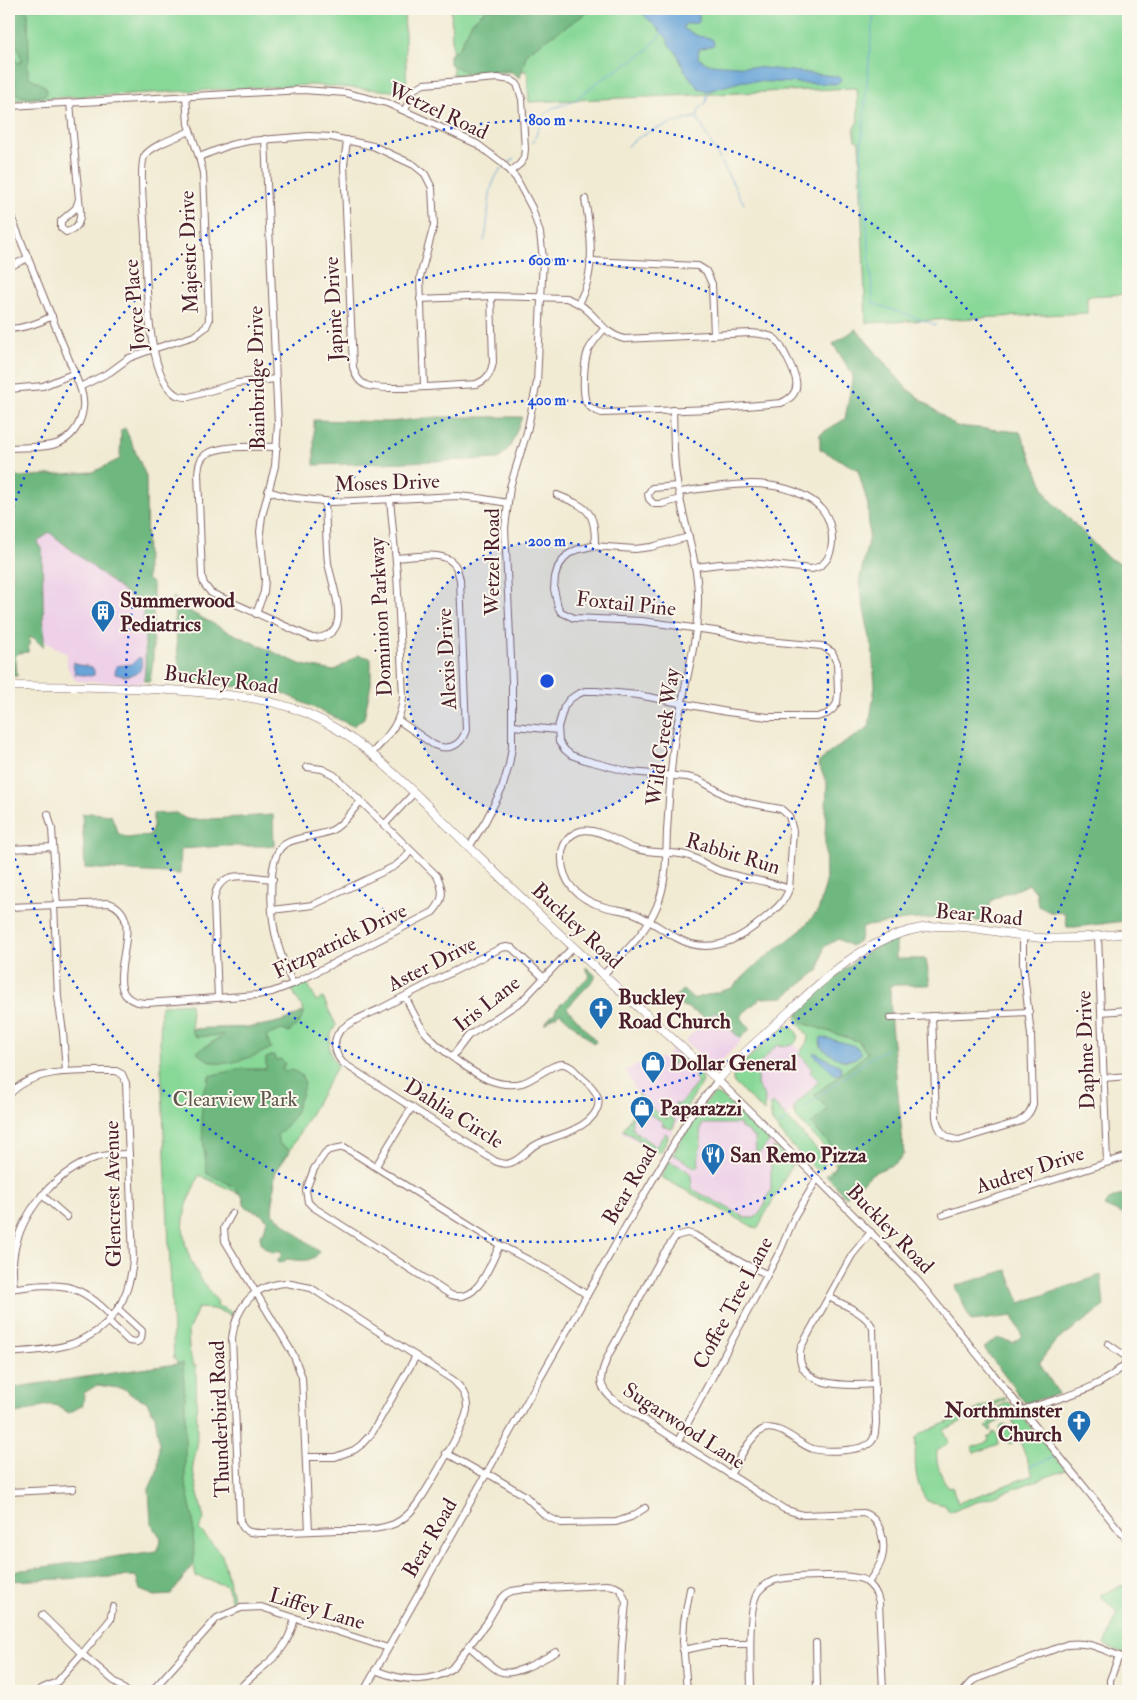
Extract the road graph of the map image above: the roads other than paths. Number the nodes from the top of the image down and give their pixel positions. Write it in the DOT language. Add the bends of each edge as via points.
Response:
graph roads {
  1 [pos="186,97"];
  2 [pos="70,103"];
  3 [pos="9,106"];
  4 [pos="405,110"];
  5 [pos="190,131"];
  6 [pos="265,139"];
  7 [pos="347,140"];
  8 [pos="199,156"];
  9 [pos="510,172"];
  10 [pos="79,199"];
  11 [pos="585,199"];
  12 [pos="9,211"];
  13 [pos="28,258"];
  14 [pos="590,261"];
  15 [pos="9,267"];
  16 [pos="490,296"];
  17 [pos="541,296"];
  18 [pos="420,299"];
  19 [pos="578,303"];
  20 [pos="52,316"];
  21 [pos="9,329"];
  22 [pos="604,329"];
  23 [pos="714,335"];
  24 [pos="152,349"];
  25 [pos="75,373"];
  26 [pos="276,379"];
  27 [pos="424,386"];
  28 [pos="80,387"];
  29 [pos="9,389"];
  30 [pos="673,410"];
  31 [pos="277,447"];
  32 [pos="9,448"];
  33 [pos="268,491"];
  34 [pos="679,492"];
  35 [pos="557,495"];
  36 [pos="390,499"];
  37 [pos="325,501"];
  38 [pos="508,503"];
  39 [pos="689,537"];
  40 [pos="595,546"];
  41 [pos="396,558"];
  42 [pos="695,567"];
  43 [pos="256,614"];
  44 [pos="696,628"];
  45 [pos="9,686"];
  46 [pos="682,704"];
  47 [pos="398,720"];
  48 [pos="513,726"];
  49 [pos="558,730"];
  50 [pos="372,753"];
  51 [pos="307,767"];
  52 [pos="671,776"];
  53 [pos="414,793"];
  54 [pos="360,802"];
  55 [pos="48,814"];
  56 [pos="384,824"];
  57 [pos="53,847"];
  58 [pos="469,847"];
  59 [pos="9,849"];
  60 [pos="410,850"];
  61 [pos="666,852"];
  62 [pos="272,879"];
  63 [pos="790,889"];
  64 [pos="55,905"];
  65 [pos="9,908"];
  66 [pos="272,910"];
  67 [pos="649,922"];
  68 [pos="1128,933"];
  69 [pos="1023,936"];
  70 [pos="1098,936"];
  71 [pos="573,947"];
  72 [pos="604,974"];
  73 [pos="544,978"];
  74 [pos="293,984"];
  75 [pos="405,996"];
  76 [pos="218,998"];
  77 [pos="1128,1010"];
  78 [pos="1029,1012"];
  79 [pos="1101,1012"];
  80 [pos="932,1016"];
  81 [pos="890,1018"];
  82 [pos="336,1043"];
  83 [pos="452,1057"];
  84 [pos="66,1072"];
  85 [pos="1128,1076"];
  86 [pos="1104,1078"];
  87 [pos="718,1080"];
  88 [pos="9,1083"];
  89 [pos="14,1089"];
  90 [pos="9,1095"];
  91 [pos="412,1107"];
  92 [pos="129,1154"];
  93 [pos="1128,1156"];
  94 [pos="1107,1162"];
  95 [pos="376,1166"];
  96 [pos="817,1179"];
  97 [pos="42,1196"];
  98 [pos="232,1213"];
  99 [pos="943,1215"];
  100 [pos="67,1216"];
  101 [pos="871,1232"];
  102 [pos="500,1245"];
  103 [pos="767,1274"];
  104 [pos="11,1288"];
  105 [pos="255,1293"];
  106 [pos="588,1295"];
  107 [pos="829,1297"];
  108 [pos="118,1309"];
  109 [pos="110,1319"];
  110 [pos="1108,1344"];
  111 [pos="9,1354"];
  112 [pos="416,1356"];
  113 [pos="1128,1359"];
  114 [pos="875,1384"];
  115 [pos="1023,1410"];
  116 [pos="678,1441"];
  117 [pos="446,1453"];
  118 [pos="306,1457"];
  119 [pos="486,1474"];
  120 [pos="730,1475"];
  121 [pos="73,1489"];
  122 [pos="9,1492"];
  123 [pos="645,1508"];
  124 [pos="309,1531"];
  125 [pos="1128,1541"];
  126 [pos="868,1583"];
  127 [pos="690,1589"];
  128 [pos="113,1607"];
  129 [pos="42,1615"];
  130 [pos="295,1618"];
  131 [pos="816,1643"];
  132 [pos="750,1644"];
  133 [pos="469,1646"];
  134 [pos="388,1648"];
  135 [pos="683,1650"];
  136 [pos="556,1652"];
  137 [pos="82,1654"];
  138 [pos="1119,1656"];
  139 [pos="1128,1659"];
  140 [pos="375,1670"];
  141 [pos="41,1689"];
  142 [pos="126,1691"];
  143 [pos="152,1691"];
  144 [pos="237,1691"];
  145 [pos="364,1691"];
  146 [pos="620,1691"];
  147 [pos="687,1691"];
  148 [pos="751,1691"];
  149 [pos="818,1691"];
  150 [pos="883,1691"];
  151 [pos="963,1691"];
  152 [pos="1110,1691"];
  1 -- 2 [label="street, Wetzel Road"];
  1 -- 4 [label="street, Wetzel Road" via="324,90 364,96"];
  1 -- 5 [label="street, Majestic Drive"];
  2 -- 3 [label="street, Wetzel Road"];
  2 -- 10 [label="street"];
  4 -- 9 [label="street, Wetzel Road" via="477,144"];
  4 -- 9 [label="street" via="414,89 424,84 498,78 511,80 519,88 522,99 525,149 524,158"];
  5 -- 8 [label="street, Majestic Drive"];
  5 -- 24 [label="street, Joyce Place" via="149,150 142,162"];
  6 -- 7 [label="street" via="309,136"];
  6 -- 8 [label="street" via="230,145"];
  6 -- 26 [label="street, Bainbridge Drive"];
  7 -- 18 [label="street" via="373,146 414,165 430,182 434,225 421,267"];
  7 -- 27 [label="street, Japine Drive" via="344,185 355,374 371,387"];
  8 -- 24 [label="street, Majestic Drive" via="203,174 209,320 206,327 194,336"];
  9 -- 17 [label="street, Wetzel Road" via="526,195 540,233"];
  10 -- 10 [label="street" via="76,208 61,221 66,232 72,231 80,220"];
  11 -- 14 [label="street"];
  12 -- 13 [label="street"];
  13 -- 15 [label="street"];
  13 -- 20 [label="street"];
  14 -- 19 [label="street" via="588,282"];
  14 -- 23 [label="street" via="698,266 706,271 712,284"];
  16 -- 17 [label="street"];
  16 -- 18 [label="street"];
  16 -- 27 [label="street, Japine Drive" via="493,362 488,377 476,384"];
  17 -- 19 [label="street" via="566,298"];
  17 -- 38 [label="street, Wetzel Road" via="534,402"];
  18 -- 27 [label="street"];
  19 -- 22 [label="street"];
  20 -- 21 [label="street" via="28,326"];
  20 -- 25 [label="street"];
  22 -- 23 [label="street" via="629,339"];
  22 -- 30 [label="street" via="587,353 584,394 589,406 602,413"];
  23 -- 30 [label="street" via="751,333 775,339 797,380 793,395 781,404"];
  24 -- 26 [label="street, Joyce Place" via="166,384 182,397 237,383"];
  24 -- 28 [label="street, Majestic Drive"];
  25 -- 28 [label="street"];
  25 -- 29 [label="street" via="42,386"];
  26 -- 31 [label="street, Bainbridge Drive"];
  28 -- 32 [label="street" via="83,412 69,436 51,445"];
  30 -- 34 [label="street, Wild Creek Way"];
  31 -- 33 [label="street, Bainbridge Drive"];
  31 -- 43 [label="street" via="218,450 205,455 199,464 204,584 211,593"];
  33 -- 37 [label="street, Moses Drive"];
  33 -- 43 [label="street, Bainbridge Drive" via="260,532 264,592"];
  34 -- 39 [label="street, Wild Creek Way"];
  34 -- 42 [label="street" via="715,486 782,488 796,492 821,508 830,526 829,558 818,568 750,562"];
  35 -- 40 [label="street" via="589,513 595,528"];
  36 -- 37 [label="street, Moses Drive"];
  36 -- 38 [label="street, Moses Drive" via="458,496"];
  36 -- 41 [label="street, Dominion Parkway"];
  37 -- 43 [label="street" via="326,541 338,611 336,627 326,636 312,638"];
  38 -- 48 [label="street, Wetzel Road" via="505,551"];
  39 -- 40 [label="street, Foxtail Pine" via="635,549"];
  39 -- 42 [label="street, Wild Creek Way"];
  40 -- 44 [label="street, Foxtail Pine" via="567,555 558,567 554,589 561,612 574,618 642,621"];
  41 -- 47 [label="street, Dominion Parkway" via="403,697"];
  41 -- 47 [label="street, Alexis Drive" via="440,556 453,562 458,569 466,730 457,745 440,748"];
  42 -- 44 [label="street, Wild Creek Way" via="698,593"];
  44 -- 46 [label="street, Wild Creek Way"];
  44 -- 46 [label="street, Foxtail Pine" via="756,640 827,648 837,663 837,703 827,714 817,717 783,718"];
  45 -- 50 [label="main road, Buckley Road" via="160,689 258,698 306,713 333,726"];
  46 -- 49 [label="street" via="638,696 585,692 576,695 564,707"];
  46 -- 52 [label="street, Wild Creek Way"];
  47 -- 50 [label="street, Dominion Parkway"];
  48 -- 49 [label="street"];
  48 -- 58 [label="street, Wetzel Road" via="509,765 502,789"];
  49 -- 52 [label="street" via="562,747 571,755 615,769"];
  50 -- 53 [label="main road, Buckley Road"];
  51 -- 54 [label="street, Fitzpatrick Drive" via="328,771"];
  52 -- 61 [label="street, Wild Creek Way"];
  52 -- 63 [label="street" via="699,780 727,796 776,807 789,816 793,830"];
  53 -- 56 [label="street"];
  53 -- 58 [label="main road, Buckley Road"];
  54 -- 56 [label="street, Fitzpatrick Drive"];
  54 -- 62 [label="street" via="332,830 285,844 276,855"];
  55 -- 57 [label="street"];
  56 -- 60 [label="street, Fitzpatrick Drive"];
  57 -- 59 [label="street"];
  57 -- 64 [label="street"];
  58 -- 71 [label="main road, Buckley Road"];
  60 -- 66 [label="street" via="395,866 313,905"];
  60 -- 74 [label="street, Fitzpatrick Drive" via="441,884 442,900 433,912"];
  61 -- 63 [label="street, Rabbit Run" via="685,854 721,871"];
  61 -- 67 [label="street, Wild Creek Way" via="662,890"];
  61 -- 67 [label="street, Rabbit Run" via="645,851 587,830 570,837 562,851 564,878 580,894 594,904 628,911"];
  62 -- 66 [label="street"];
  62 -- 76 [label="street" via="231,876 217,888 214,901"];
  63 -- 67 [label="street, Rabbit Run" via="780,905 750,930 724,944 687,943"];
  64 -- 65 [label="street"];
  64 -- 76 [label="street, Fitzpatrick Drive" via="109,903 124,914 121,980 122,990 130,999 147,1003"];
  64 -- 84 [label="street" via="58,997"];
  66 -- 74 [label="street" via="284,964"];
  67 -- 72 [label="street, Wild Creek Way"];
  68 -- 70 [label="main road, Bear Road"];
  69 -- 70 [label="main road, Bear Road"];
  69 -- 78 [label="street"];
  69 -- 87 [label="main road, Bear Road" via="940,926 906,931 881,941 842,965"];
  70 -- 79 [label="street, Daphne Drive"];
  71 -- 72 [label="main road, Buckley Road"];
  71 -- 73 [label="street, Iris Lane"];
  72 -- 87 [label="main road, Buckley Road"];
  73 -- 75 [label="street, Aster Drive" via="507,947"];
  73 -- 83 [label="street, Iris Lane" via="516,1006 468,1036"];
  74 -- 76 [label="street, Fitzpatrick Drive" via="272,992"];
  75 -- 82 [label="street, Aster Drive" via="343,1028"];
  75 -- 83 [label="street, Dahlia Circle" via="426,1033"];
  77 -- 79 [label="street"];
  78 -- 80 [label="street"];
  78 -- 80 [label="street" via="1031,1111 1018,1122 959,1140 946,1136 937,1124"];
  79 -- 86 [label="street, Daphne Drive"];
  80 -- 81 [label="street"];
  82 -- 91 [label="street, Dahlia Circle" via="337,1055 343,1063"];
  83 -- 91 [label="street, Dahlia Circle" via="475,1074 509,1084 522,1083 554,1066 568,1066 596,1092 597,1110 582,1126 536,1145 507,1164 495,1161"];
  84 -- 89 [label="street" via="40,1076"];
  84 -- 92 [label="street, Glencrest Avenue" via="116,1070 122,1074 126,1083"];
  85 -- 86 [label="street"];
  86 -- 94 [label="street, Daphne Drive"];
  87 -- 96 [label="street, Buckley Road"];
  87 -- 106 [label="street, Bear Road" via="690,1116"];
  88 -- 89 [label="street"];
  89 -- 90 [label="street"];
  91 -- 95 [label="street"];
  92 -- 97 [label="street" via="96,1157 64,1176"];
  92 -- 108 [label="street, Glencrest Avenue" via="133,1259 129,1287"];
  93 -- 94 [label="street, Audrey Drive"];
  94 -- 99 [label="street, Audrey Drive"];
  95 -- 102 [label="street"];
  95 -- 102 [label="street" via="344,1147 329,1150 307,1184 308,1202 458,1298 476,1289"];
  96 -- 101 [label="street, Buckley Road"];
  96 -- 103 [label="street, Coffee Tree Lane"];
  97 -- 100 [label="street"];
  97 -- 104 [label="street" via="28,1216 16,1246"];
  98 -- 105 [label="street" via="224,1228 225,1241"];
  101 -- 107 [label="street" via="852,1255"];
  101 -- 115 [label="street, Buckley Road" via="918,1281"];
  102 -- 106 [label="street"];
  103 -- 116 [label="street, Coffee Tree Lane"];
  103 -- 116 [label="street, Sugarwood Lane" via="694,1235 679,1234 668,1246 622,1328 602,1370 601,1386 615,1401"];
  104 -- 109 [label="street" via="50,1284 77,1289"];
  105 -- 112 [label="street, Thunderbird Road" via="279,1284 311,1288"];
  105 -- 118 [label="street" via="293,1354 302,1377"];
  105 -- 124 [label="street, Thunderbird Road" via="238,1313 232,1338 240,1521 242,1528 250,1533"];
  106 -- 119 [label="street, Bear Road"];
  107 -- 114 [label="street" via="870,1322 874,1338"];
  107 -- 114 [label="street" via="801,1347 803,1367 826,1384"];
  108 -- 109 [label="street, Glencrest Avenue"];
  108 -- 109 [label="street" via="142,1331 143,1336 137,1342 129,1341"];
  109 -- 111 [label="street, Glencrest Avenue" via="87,1337 73,1343"];
  110 -- 113 [label="street"];
  112 -- 117 [label="street, Thunderbird Road" via="453,1380 465,1396 465,1420"];
  112 -- 118 [label="street" via="372,1433 361,1445 335,1457"];
  113 -- 115 [label="street" via="1116,1373 1102,1382"];
  114 -- 120 [label="street" via="875,1434 868,1445 821,1450 766,1428 755,1436"];
  115 -- 125 [label="street, Buckley Road"];
  116 -- 120 [label="street, Sugarwood Lane"];
  117 -- 119 [label="street"];
  117 -- 124 [label="street, Thunderbird Road" via="417,1504 395,1523 374,1529"];
  118 -- 124 [label="street"];
  119 -- 123 [label="street" via="524,1495 546,1516 561,1523 616,1522"];
  119 -- 134 [label="street, Bear Road"];
  120 -- 126 [label="street, Sugarwood Lane" via="791,1512 868,1515 878,1524 882,1538 882,1558"];
  121 -- 122 [label="street"];
  126 -- 132 [label="street" via="844,1576 771,1581 755,1599"];
  126 -- 150 [label="street" via="879,1602"];
  127 -- 135 [label="street"];
  128 -- 137 [label="street" via="110,1620"];
  129 -- 137 [label="street"];
  130 -- 134 [label="street, Liffey Lane"];
  130 -- 143 [label="street, Liffey Lane" via="261,1607 226,1613 212,1622"];
  130 -- 144 [label="street" via="288,1642"];
  131 -- 149 [label="street"];
  132 -- 135 [label="street" via="713,1644"];
  132 -- 148 [label="street"];
  133 -- 136 [label="street" via="498,1671 505,1673 515,1672"];
  133 -- 140 [label="street" via="452,1668 439,1676 399,1678"];
  133 -- 146 [label="street" via="500,1600 512,1591 614,1586 621,1590 626,1602"];
  134 -- 140 [label="street, Bear Road"];
  135 -- 147 [label="street"];
  137 -- 141 [label="street" via="57,1682"];
  137 -- 142 [label="street"];
  138 -- 139 [label="street"];
  138 -- 151 [label="street" via="1090,1644 1068,1644 976,1679"];
  138 -- 152 [label="street" via="1110,1680"];
  140 -- 145 [label="street, Bear Road"];
}
